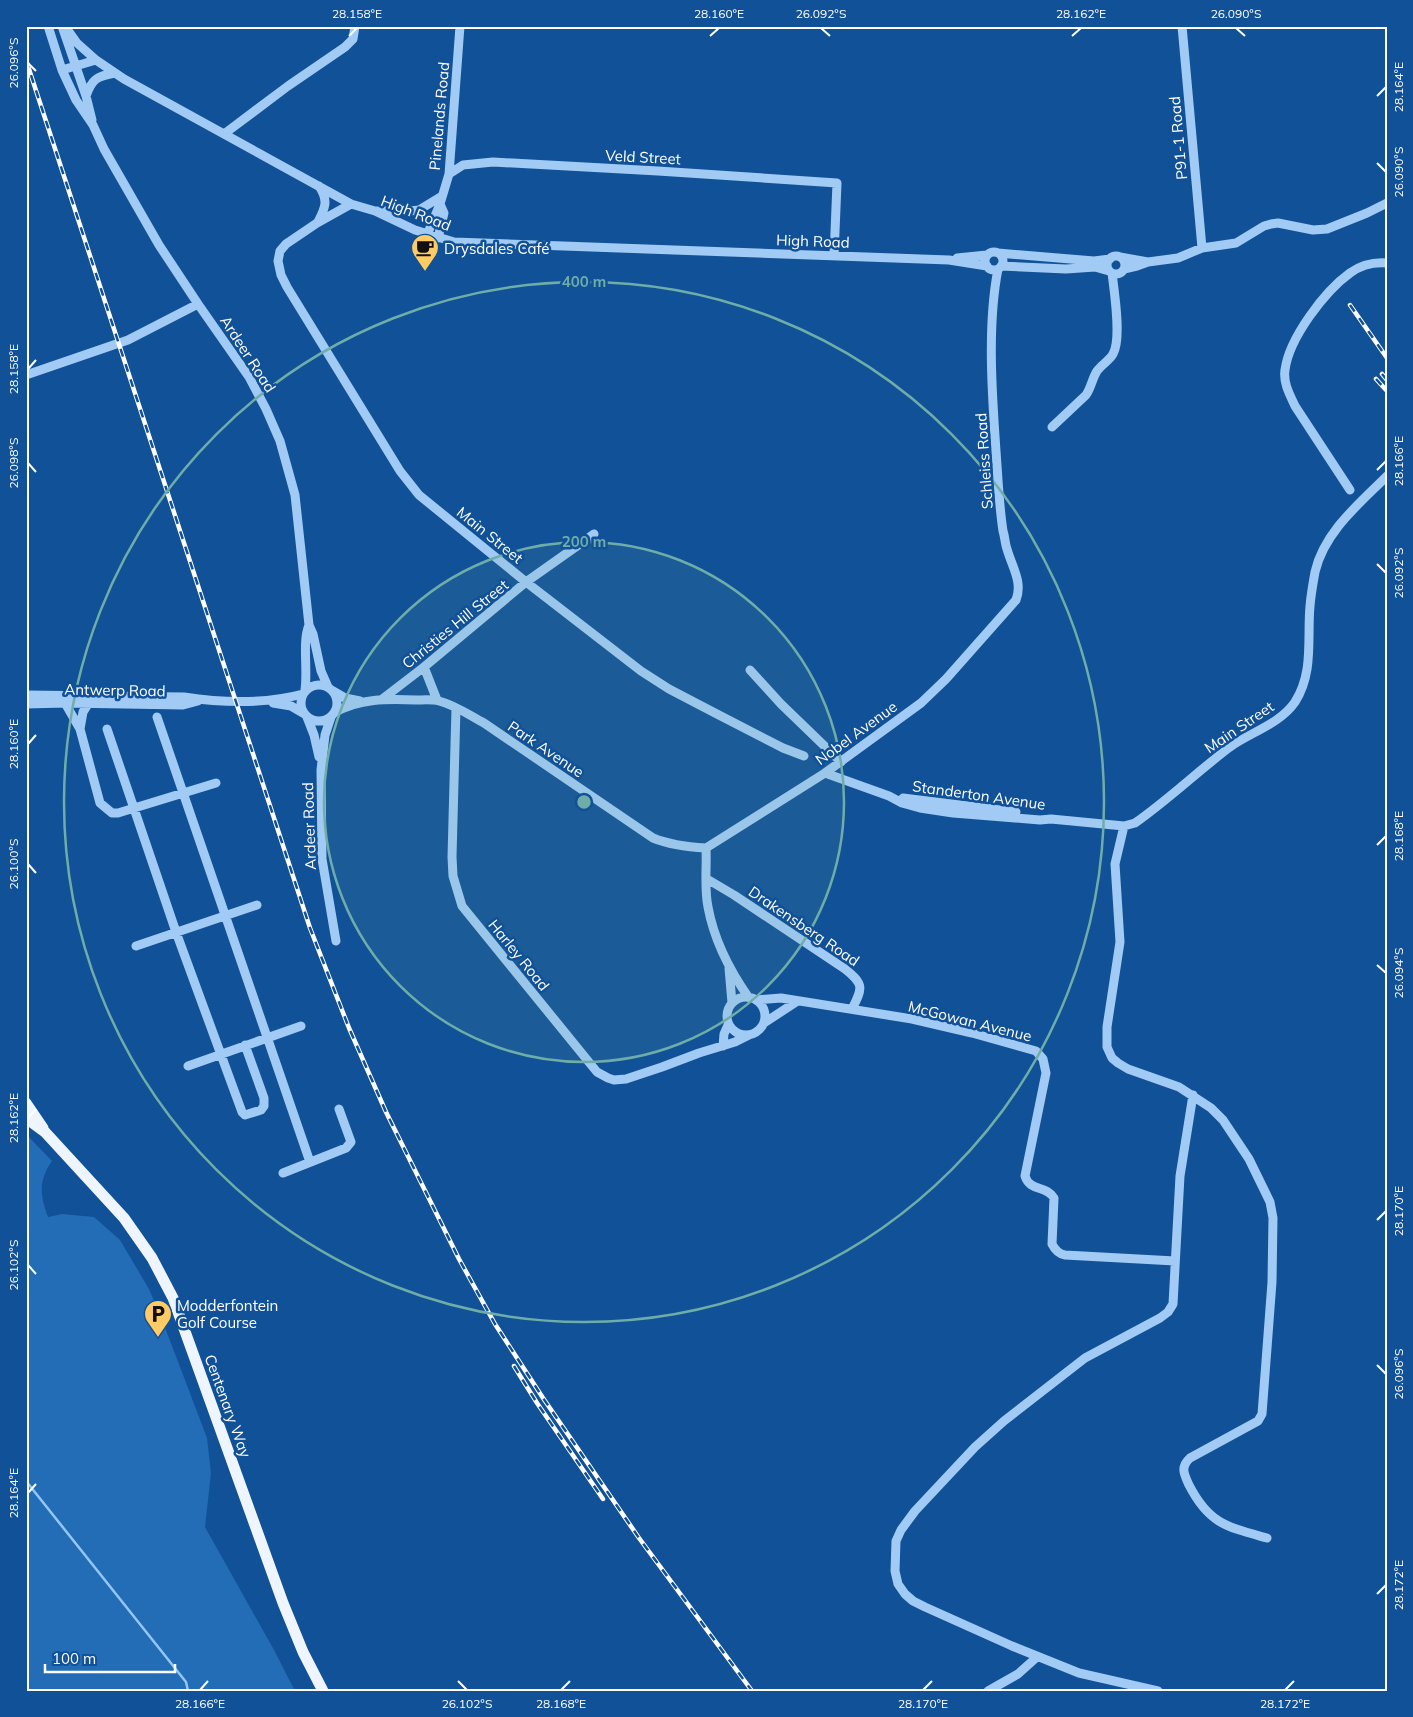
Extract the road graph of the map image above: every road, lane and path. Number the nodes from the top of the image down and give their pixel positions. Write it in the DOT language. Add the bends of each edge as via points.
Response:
graph roads {
  1 [pos="48,26"];
  2 [pos="62,26"];
  3 [pos="66,26"];
  4 [pos="355,26"];
  5 [pos="460,26"];
  6 [pos="1182,26"];
  7 [pos="96,60"];
  8 [pos="75,66"];
  9 [pos="62,70"];
  10 [pos="115,73"];
  11 [pos="86,96"];
  12 [pos="93,125"];
  13 [pos="224,134"];
  14 [pos="449,174"];
  15 [pos="320,186"];
  16 [pos="441,200"];
  17 [pos="1387,203"];
  18 [pos="351,204"];
  19 [pos="375,211"];
  20 [pos="318,222"];
  21 [pos="427,235"];
  22 [pos="438,238"];
  23 [pos="1202,248"];
  24 [pos="998,253"];
  25 [pos="987,255"];
  26 [pos="834,256"];
  27 [pos="1115,258"];
  28 [pos="949,260"];
  29 [pos="1148,262"];
  30 [pos="1387,263"];
  31 [pos="994,267"];
  32 [pos="1116,271"];
  33 [pos="198,304"];
  34 [pos="26,375"];
  35 [pos="1052,427"];
  36 [pos="1387,476"];
  37 [pos="1350,490"];
  38 [pos="594,534"];
  39 [pos="526,582"];
  40 [pos="1003,616"];
  41 [pos="309,625"];
  42 [pos="424,667"];
  43 [pos="750,670"];
  44 [pos="330,688"];
  45 [pos="304,692"];
  46 [pos="26,694"];
  47 [pos="204,700"];
  48 [pos="381,700"];
  49 [pos="437,700"];
  50 [pos="255,701"];
  51 [pos="363,701"];
  52 [pos="65,703"];
  53 [pos="26,704"];
  54 [pos="88,704"];
  55 [pos="456,708"];
  56 [pos="305,715"];
  57 [pos="332,715"];
  58 [pos="157,717"];
  59 [pos="80,729"];
  60 [pos="108,729"];
  61 [pos="804,756"];
  62 [pos="841,762"];
  63 [pos="321,770"];
  64 [pos="825,773"];
  65 [pos="216,783"];
  66 [pos="183,793"];
  67 [pos="134,808"];
  68 [pos="1124,826"];
  69 [pos="706,848"];
  70 [pos="707,879"];
  71 [pos="257,905"];
  72 [pos="226,916"];
  73 [pos="176,932"];
  74 [pos="336,941"];
  75 [pos="136,946"];
  76 [pos="728,965"];
  77 [pos="767,998"];
  78 [pos="753,999"];
  79 [pos="796,1002"];
  80 [pos="732,1003"];
  81 [pos="852,1009"];
  82 [pos="776,1016"];
  83 [pos="764,1023"];
  84 [pos="728,1025"];
  85 [pos="301,1026"];
  86 [pos="750,1035"];
  87 [pos="268,1037"];
  88 [pos="245,1045"];
  89 [pos="724,1046"];
  90 [pos="220,1055"];
  91 [pos="188,1066"];
  92 [pos="1193,1095"];
  93 [pos="26,1103"];
  94 [pos="339,1109"];
  95 [pos="26,1118"];
  96 [pos="45,1132"];
  97 [pos="310,1162"];
  98 [pos="283,1173"];
  99 [pos="1175,1261"];
  100 [pos="1267,1538"];
  101 [pos="1037,1657"];
  102 [pos="323,1691"];
  103 [pos="988,1691"];
  104 [pos="1158,1691"];
  1 -- 9 [label="street, Ardeer Road"];
  2 -- 8 [label="street, Ardeer Road"];
  3 -- 7 [label="street, High Road" via="77,43"];
  4 -- 13 [label="street" via="353,39 345,47"];
  5 -- 14 [label="street, Pinelands Road"];
  6 -- 23 [label="street, P91-1 Road"];
  7 -- 8 [label="street"];
  7 -- 10 [label="street, High Road"];
  8 -- 9 [label="street"];
  8 -- 11 [label="street, Ardeer Road"];
  9 -- 12 [label="street, Ardeer Road" via="76,100"];
  10 -- 11 [label="street" via="96,79"];
  10 -- 13 [label="street, High Road"];
  11 -- 12 [label="street, Ardeer Road"];
  12 -- 33 [label="street, Ardeer Road" via="150,229"];
  13 -- 15 [label="street, High Road"];
  14 -- 16 [label="street, Pinelands Road"];
  14 -- 26 [label="street, Veld Street" via="463,165 493,162 838,183"];
  15 -- 18 [label="street, High Road"];
  15 -- 20 [label="street" via="326,199"];
  16 -- 19 [label="street" via="419,210"];
  16 -- 21 [label="street, Pinelands Road"];
  16 -- 22 [label="street" via="444,213"];
  17 -- 23 [label="street, High Road" via="1327,229 1271,224 1236,243"];
  18 -- 19 [label="street, High Road"];
  18 -- 20 [label="street"];
  19 -- 21 [label="street, High Road"];
  20 -- 39 [label="street, Main Street" via="280,250 278,261 287,287 400,472 419,495"];
  21 -- 22 [label="street, High Road"];
  22 -- 26 [label="street, High Road" via="465,244"];
  23 -- 29 [label="street, High Road" via="1178,258"];
  24 -- 25 [label="street, High Road"];
  24 -- 27 [label="street, High Road" via="1086,260"];
  24 -- 31 [label="street" via="1002,258"];
  25 -- 28 [label="street, High Road"];
  25 -- 31 [label="street" via="985,258"];
  26 -- 28 [label="street, High Road"];
  27 -- 29 [label="street, High Road"];
  27 -- 32 [label="street" via="1107,264"];
  27 -- 32 [label="street" via="1124,263"];
  28 -- 31 [label="street, High Road"];
  29 -- 32 [label="street, High Road"];
  30 -- 37 [label="street" via="1373,263 1350,273 1324,297 1296,340 1285,370 1285,381 1296,406"];
  31 -- 32 [label="street, High Road" via="1095,267"];
  31 -- 40 [label="street, Schleiss Road" via="991,364 1002,521 1006,548 1019,583 1016,600"];
  32 -- 35 [label="street" via="1120,281 1115,294 1117,338 1114,353 1097,371 1086,395"];
  33 -- 34 [label="street" via="128,340"];
  33 -- 41 [label="street, Ardeer Road" via="249,377 280,442 295,495"];
  36 -- 68 [label="street, Main Street" via="1334,533 1319,559 1310,606 1308,666 1295,702 1276,720 1233,745 1147,815"];
  38 -- 39 [label="street, Christies Hill Street"];
  39 -- 42 [label="street, Christies Hill Street"];
  39 -- 61 [label="street, Main Street" via="626,660 669,689"];
  40 -- 62 [label="street, Nobel Avenue" via="921,703"];
  41 -- 44 [label="street, Ardeer Road" via="321,670"];
  41 -- 45 [label="street, Ardeer Road"];
  42 -- 48 [label="street, Christies Hill Street"];
  42 -- 49 [label="street"];
  43 -- 62 [label="street"];
  44 -- 45 [label="street" via="314,685"];
  44 -- 51 [label="street, Park Avenue" via="345,698"];
  44 -- 57 [label="street" via="337,703"];
  45 -- 50 [label="street, Antwerp Road" via="282,699"];
  45 -- 56 [label="street" via="300,703"];
  46 -- 47 [label="street, Antwerp Road"];
  47 -- 50 [label="street, Antwerp Road"];
  47 -- 54 [label="street, Antwerp Road" via="183,705"];
  48 -- 49 [label="street, Park Avenue"];
  48 -- 51 [label="street, Park Avenue"];
  49 -- 55 [label="street, Park Avenue"];
  50 -- 56 [label="street, Antwerp Road" via="285,705"];
  51 -- 57 [label="street, Park Avenue"];
  52 -- 53 [label="street, Antwerp Road"];
  52 -- 54 [label="street, Antwerp Road"];
  52 -- 59 [label="street"];
  54 -- 59 [label="street"];
  55 -- 69 [label="street, Park Avenue" via="484,723 653,838 684,847"];
  55 -- 89 [label="street, Harley Road" via="452,857 453,876 462,906 602,1076 626,1079"];
  56 -- 57 [label="street" via="322,721"];
  56 -- 63 [label="street, Ardeer Road" via="317,746"];
  57 -- 63 [label="street, Ardeer Road" via="325,735"];
  58 -- 66 [label="street"];
  59 -- 67 [label="street" via="100,803 112,813"];
  60 -- 67 [label="street"];
  62 -- 64 [label="street, Nobel Avenue"];
  63 -- 74 [label="street, Ardeer Road" via="322,859"];
  64 -- 68 [label="street, Standerton Avenue" via="920,808"];
  64 -- 69 [label="street, Nobel Avenue"];
  65 -- 66 [label="street"];
  66 -- 67 [label="street"];
  66 -- 72 [label="street"];
  67 -- 73 [label="street"];
  68 -- 92 [label="street" via="1115,864 1120,942 1107,1047 1112,1058 1128,1069"];
  69 -- 70 [label="street"];
  70 -- 76 [label="street" via="708,907"];
  70 -- 81 [label="street, Drakensberg Road" via="856,978 861,991"];
  71 -- 72 [label="street"];
  72 -- 73 [label="street"];
  72 -- 87 [label="street"];
  73 -- 75 [label="street"];
  73 -- 90 [label="street"];
  76 -- 78 [label="street"];
  76 -- 80 [label="street"];
  77 -- 78 [label="street, McGowan Avenue"];
  77 -- 79 [label="street, McGowan Avenue"];
  77 -- 82 [label="street"];
  78 -- 80 [label="street" via="740,998"];
  78 -- 83 [label="street" via="763,1008"];
  79 -- 81 [label="street, McGowan Avenue"];
  79 -- 82 [label="street"];
  80 -- 84 [label="street" via="727,1013"];
  81 -- 99 [label="street, McGowan Avenue" via="912,1019 1036,1051 1043,1059 1046,1073 1025,1176 1031,1185 1049,1192 1054,1198 1052,1244 1055,1249 1065,1255"];
  82 -- 83 [label="street"];
  83 -- 86 [label="street"];
  84 -- 86 [label="street" via="738,1034"];
  84 -- 89 [label="street"];
  85 -- 87 [label="street"];
  86 -- 89 [label="street, Harley Road"];
  87 -- 88 [label="street"];
  87 -- 97 [label="street"];
  88 -- 90 [label="street"];
  88 -- 90 [label="street" via="264,1098 261,1110 243,1114"];
  90 -- 91 [label="street"];
  92 -- 99 [label="street" via="1180,1176"];
  92 -- 100 [label="street" via="1223,1120 1262,1182 1273,1218 1272,1282 1262,1414 1258,1421 1190,1458 1183,1468 1184,1475 1212,1517 1237,1530"];
  93 -- 96 [label="main road, Centenary Way"];
  94 -- 97 [label="street" via="351,1142 346,1148"];
  95 -- 96 [label="main road, Centenary Way"];
  96 -- 102 [label="main road, Centenary Way" via="124,1218 152,1258 173,1298 283,1603"];
  97 -- 98 [label="street"];
  99 -- 101 [label="street" via="1172,1304 1168,1312 1085,1358 1004,1421 974,1447 914,1511 896,1541 898,1584 913,1601"];
  101 -- 103 [label="street" via="1018,1674"];
  101 -- 104 [label="street" via="1079,1673"];
}
